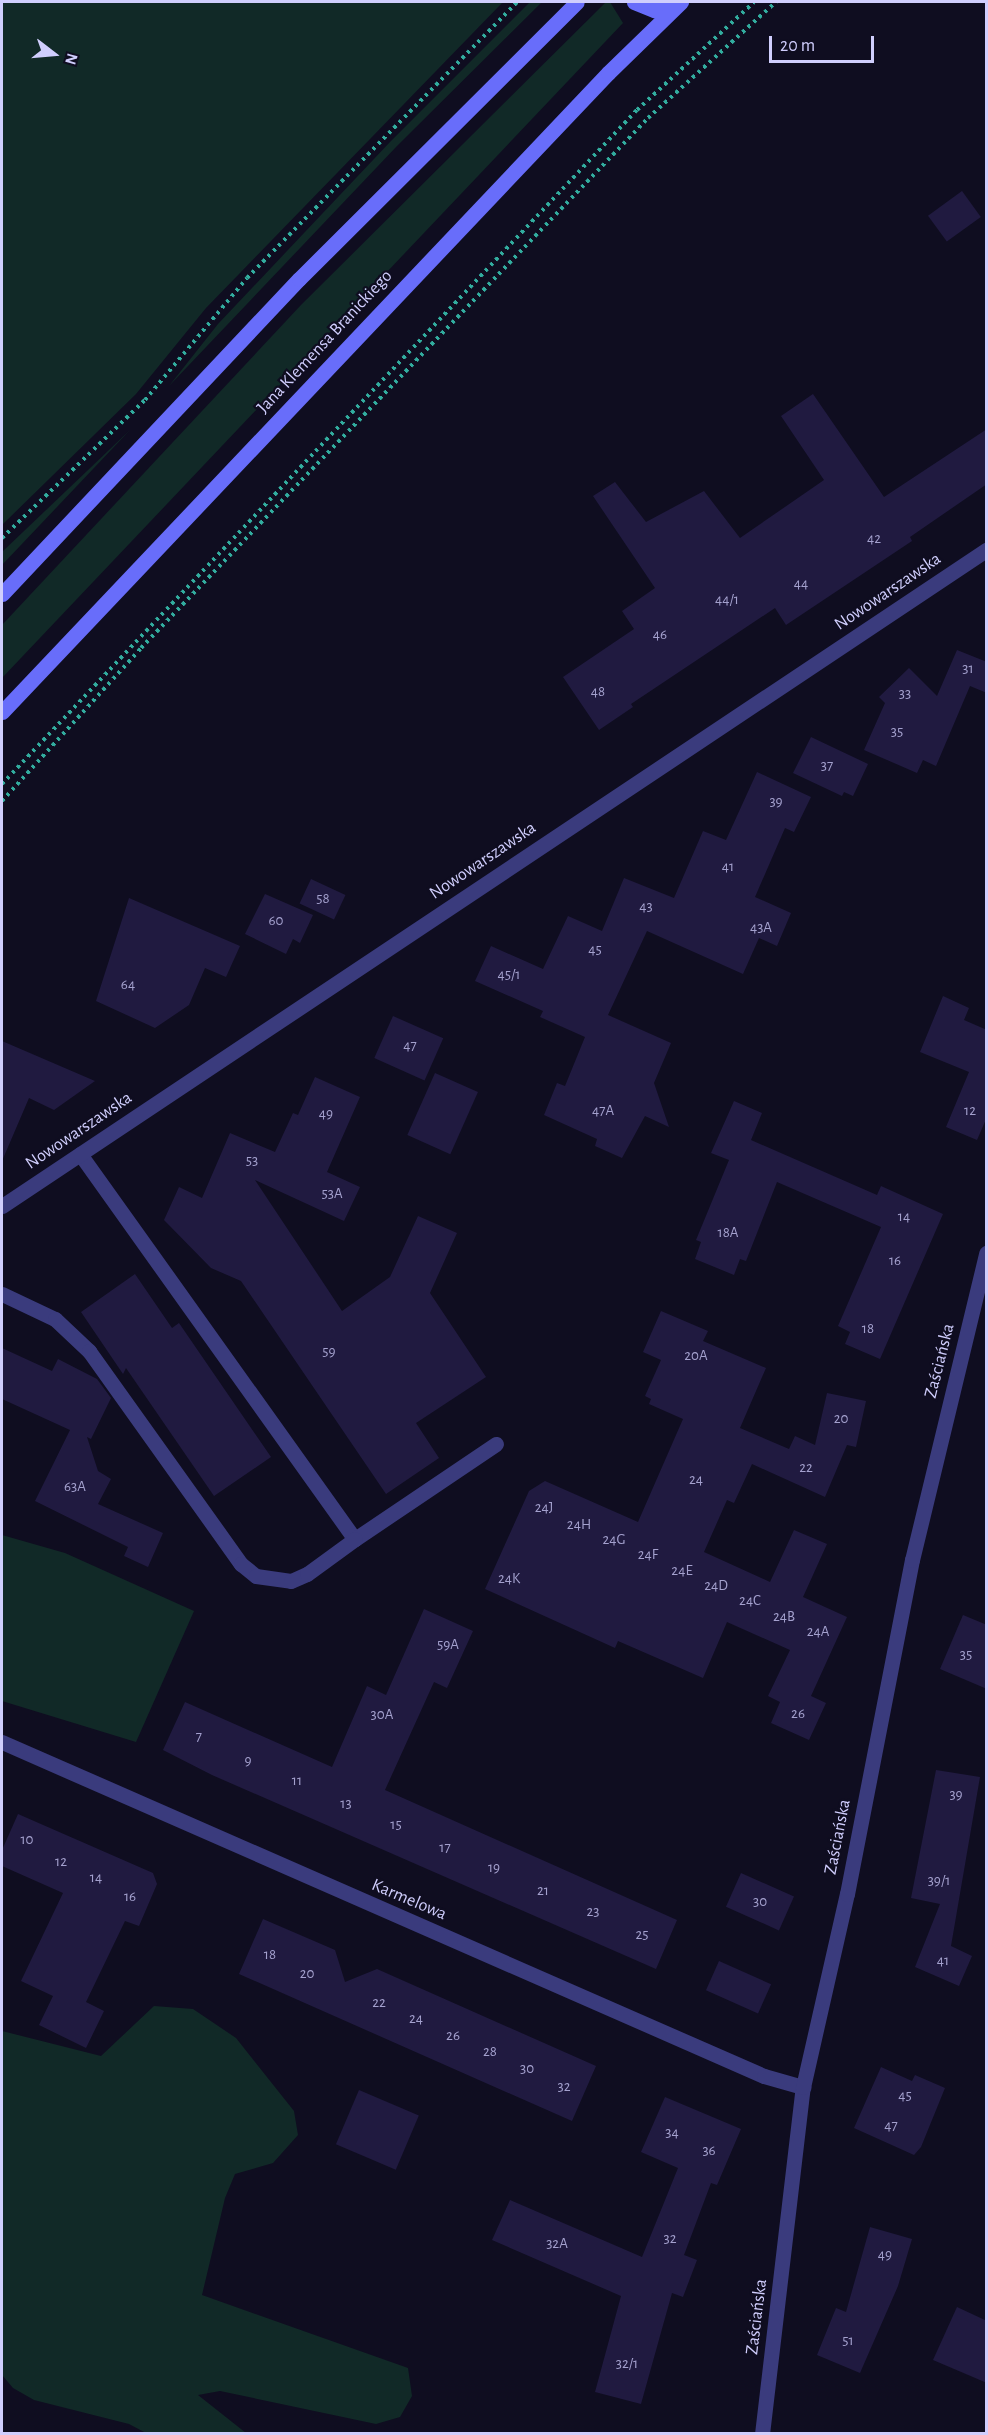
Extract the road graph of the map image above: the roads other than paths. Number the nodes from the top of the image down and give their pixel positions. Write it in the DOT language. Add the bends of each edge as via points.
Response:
graph roads {
  1 [pos="577,2"];
  2 [pos="634,2"];
  3 [pos="680,3"];
  4 [pos="987,549"];
  5 [pos="2,594"];
  6 [pos="2,712"];
  7 [pos="80,1154"];
  8 [pos="2,1206"];
  9 [pos="987,1253"];
  10 [pos="2,1294"];
  11 [pos="496,1444"];
  12 [pos="355,1539"];
  13 [pos="2,1742"];
  14 [pos="803,2087"];
  15 [pos="762,2433"];
  1 -- 5 [label="main road" via="299,279"];
  2 -- 3 [label="main road" via="654,10"];
  3 -- 6 [label="main road, Jana Klemensa Branickiego" via="583,99"];
  4 -- 7 [label="street, Nowowarszawska"];
  7 -- 8 [label="street, Nowowarszawska"];
  7 -- 12 [label="street"];
  9 -- 14 [label="street, Zaściańska" via="912,1560 847,1894"];
  10 -- 12 [label="street" via="55,1319 89,1351 241,1564 256,1576 291,1581"];
  11 -- 12 [label="street"];
  13 -- 14 [label="street, Karmelowa" via="753,2071"];
  14 -- 15 [label="street, Zaściańska"];
}
